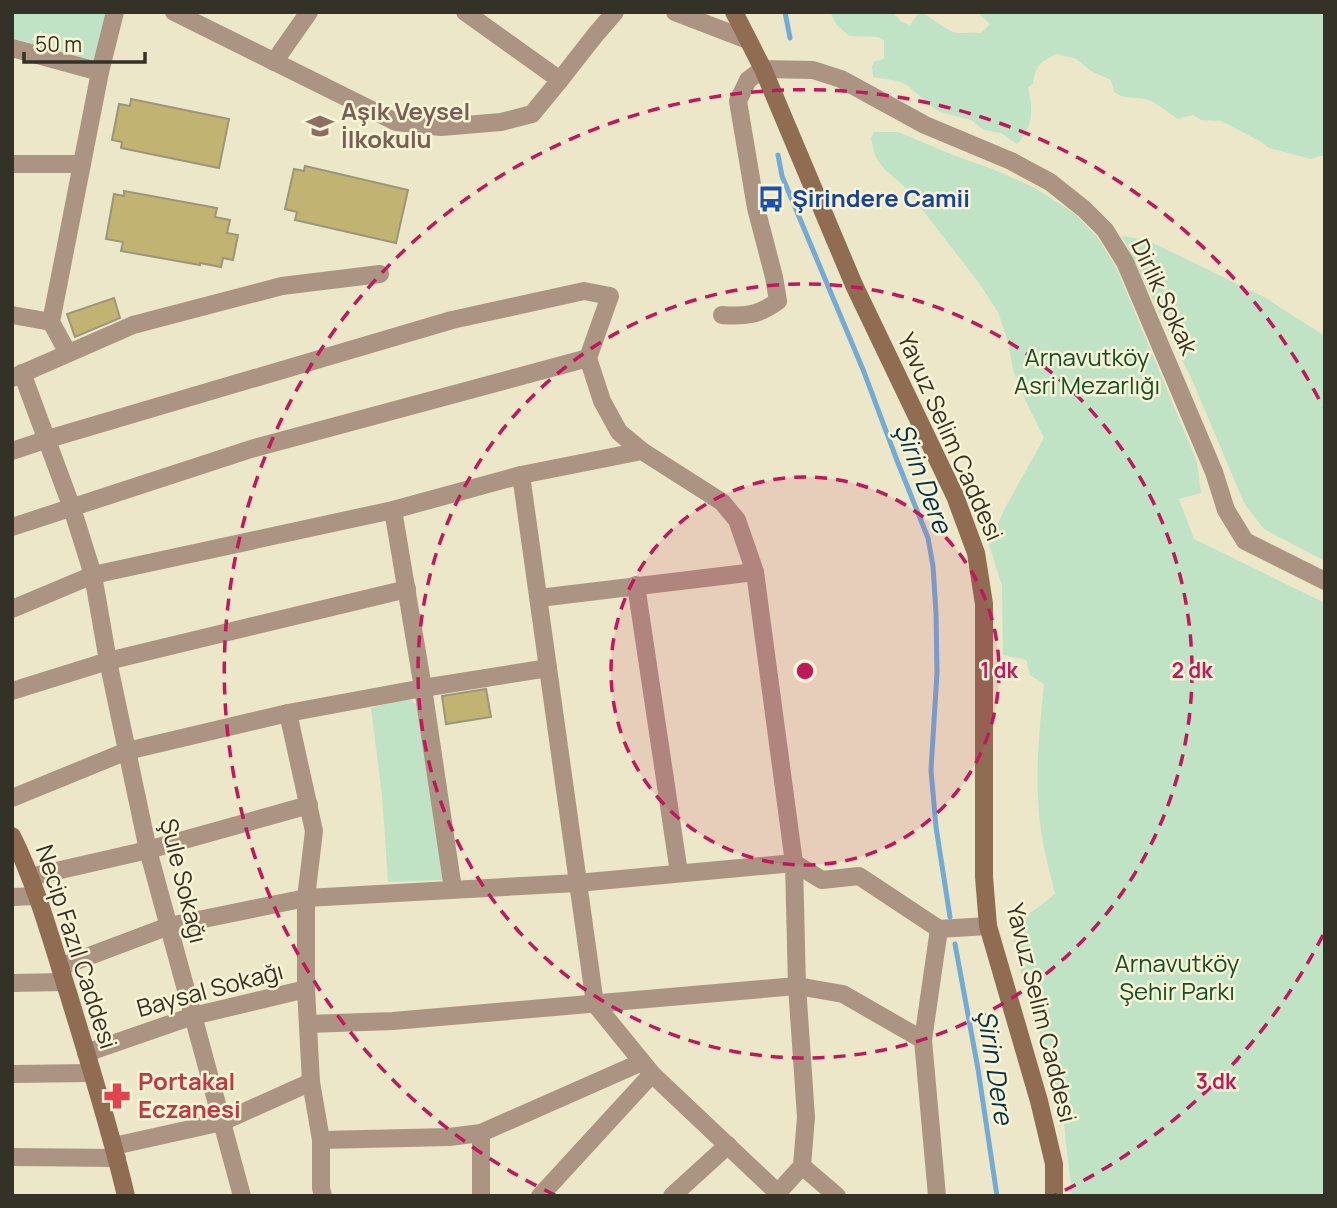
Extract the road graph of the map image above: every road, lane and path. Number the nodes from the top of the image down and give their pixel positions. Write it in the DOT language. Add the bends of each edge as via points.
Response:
graph roads {
  1 [pos="115,12"];
  2 [pos="174,12"];
  3 [pos="465,12"];
  4 [pos="615,12"];
  5 [pos="675,12"];
  6 [pos="734,12"];
  7 [pos="306,13"];
  8 [pos="748,40"];
  9 [pos="12,48"];
  10 [pos="274,62"];
  11 [pos="763,69"];
  12 [pos="100,72"];
  13 [pos="560,80"];
  14 [pos="12,164"];
  15 [pos="82,164"];
  16 [pos="380,274"];
  17 [pos="12,315"];
  18 [pos="723,315"];
  19 [pos="51,322"];
  20 [pos="68,353"];
  21 [pos="588,358"];
  22 [pos="17,375"];
  23 [pos="48,439"];
  24 [pos="12,451"];
  25 [pos="642,451"];
  26 [pos="521,475"];
  27 [pos="72,508"];
  28 [pos="393,510"];
  29 [pos="12,527"];
  30 [pos="755,572"];
  31 [pos="93,575"];
  32 [pos="1325,581"];
  33 [pos="636,585"];
  34 [pos="407,589"];
  35 [pos="539,598"];
  36 [pos="12,608"];
  37 [pos="108,660"];
  38 [pos="548,668"];
  39 [pos="423,688"];
  40 [pos="12,691"];
  41 [pos="288,713"];
  42 [pos="127,751"];
  43 [pos="12,798"];
  44 [pos="309,805"];
  45 [pos="12,836"];
  46 [pos="148,850"];
  47 [pos="794,863"];
  48 [pos="679,873"];
  49 [pos="30,877"];
  50 [pos="577,883"];
  51 [pos="453,889"];
  52 [pos="36,896"];
  53 [pos="12,897"];
  54 [pos="306,898"];
  55 [pos="169,926"];
  56 [pos="988,926"];
  57 [pos="939,929"];
  58 [pos="62,974"];
  59 [pos="12,983"];
  60 [pos="797,986"];
  61 [pos="306,989"];
  62 [pos="595,1004"];
  63 [pos="193,1016"];
  64 [pos="308,1024"];
  65 [pos="923,1040"];
  66 [pos="86,1053"];
  67 [pos="647,1068"];
  68 [pos="92,1073"];
  69 [pos="12,1074"];
  70 [pos="311,1082"];
  71 [pos="222,1122"];
  72 [pos="481,1133"];
  73 [pos="321,1140"];
  74 [pos="728,1145"];
  75 [pos="116,1152"];
  76 [pos="12,1157"];
  77 [pos="802,1166"];
  78 [pos="776,1194"];
  79 [pos="126,1196"];
  80 [pos="242,1196"];
  81 [pos="323,1196"];
  82 [pos="481,1196"];
  83 [pos="540,1196"];
  84 [pos="672,1196"];
  85 [pos="837,1196"];
  86 [pos="937,1196"];
  87 [pos="1054,1196"];
  1 -- 12 [label="street"];
  2 -- 10 [label="street"];
  3 -- 13 [label="street"];
  4 -- 13 [label="street"];
  5 -- 8 [label="street"];
  6 -- 8 [label="main road, Yavuz Selim Caddesi"];
  7 -- 10 [label="street"];
  8 -- 11 [label="main road, Yavuz Selim Caddesi"];
  9 -- 12 [label="street"];
  10 -- 13 [label="street" via="396,122 441,127 501,122 532,114"];
  11 -- 18 [label="street" via="748,80 738,101 778,301 743,317"];
  11 -- 32 [label="street, Dirlik Sokak" via="813,70 841,79 925,125 1011,161 1050,182 1084,209 1105,230 1125,262 1226,510 1245,541"];
  11 -- 56 [label="main road, Yavuz Selim Caddesi" via="854,285 955,496 976,553 984,604"];
  12 -- 15 [label="street"];
  14 -- 15 [label="street"];
  15 -- 19 [label="street"];
  16 -- 20 [label="street" via="282,286 133,325"];
  17 -- 19 [label="street"];
  19 -- 20 [label="street"];
  20 -- 22 [label="street"];
  21 -- 23 [label="street" via="610,296 584,291 452,320"];
  21 -- 25 [label="street" via="602,401 619,432"];
  21 -- 27 [label="street" via="251,449"];
  22 -- 23 [label="street, Şule Sokağı"];
  23 -- 24 [label="street"];
  23 -- 27 [label="street, Şule Sokağı"];
  25 -- 26 [label="street"];
  25 -- 30 [label="street" via="722,502 737,520"];
  26 -- 28 [label="street"];
  26 -- 35 [label="street"];
  27 -- 29 [label="street"];
  27 -- 31 [label="street, Şule Sokağı"];
  28 -- 31 [label="street"];
  28 -- 34 [label="street"];
  30 -- 33 [label="street"];
  30 -- 47 [label="street"];
  31 -- 36 [label="street"];
  31 -- 37 [label="street, Şule Sokağı"];
  33 -- 35 [label="street"];
  33 -- 48 [label="street"];
  34 -- 37 [label="street"];
  34 -- 39 [label="street"];
  35 -- 38 [label="street"];
  37 -- 40 [label="street"];
  37 -- 42 [label="street, Şule Sokağı"];
  38 -- 39 [label="street"];
  38 -- 50 [label="street"];
  39 -- 41 [label="street"];
  39 -- 51 [label="street"];
  41 -- 42 [label="street"];
  41 -- 44 [label="street"];
  42 -- 43 [label="street"];
  42 -- 46 [label="street, Şule Sokağı"];
  44 -- 46 [label="street"];
  44 -- 54 [label="street" via="314,831"];
  45 -- 49 [label="main road, Necip Fazıl Caddesi"];
  46 -- 49 [label="street"];
  46 -- 55 [label="street, Şule Sokağı"];
  47 -- 48 [label="street"];
  47 -- 57 [label="street" via="822,880 859,876"];
  47 -- 60 [label="street"];
  48 -- 50 [label="street"];
  49 -- 52 [label="main road, Necip Fazıl Caddesi"];
  50 -- 51 [label="street"];
  50 -- 62 [label="street"];
  51 -- 54 [label="street"];
  52 -- 53 [label="street"];
  52 -- 58 [label="main road, Necip Fazıl Caddesi"];
  54 -- 55 [label="street"];
  54 -- 61 [label="street"];
  55 -- 58 [label="street"];
  55 -- 63 [label="street, Şule Sokağı"];
  56 -- 57 [label="street"];
  56 -- 87 [label="main road, Yavuz Selim Caddesi" via="1039,1101 1054,1164"];
  57 -- 65 [label="street"];
  58 -- 59 [label="street"];
  58 -- 66 [label="main road, Necip Fazıl Caddesi"];
  60 -- 62 [label="street"];
  60 -- 65 [label="street" via="843,994"];
  60 -- 77 [label="street" via="806,1117"];
  61 -- 63 [label="street, Baysal Sokağı"];
  61 -- 64 [label="street"];
  62 -- 64 [label="street"];
  62 -- 67 [label="street"];
  63 -- 66 [label="street, Baysal Sokağı"];
  63 -- 71 [label="street, Şule Sokağı"];
  64 -- 70 [label="street"];
  65 -- 86 [label="street"];
  66 -- 68 [label="main road, Necip Fazıl Caddesi"];
  67 -- 72 [label="street"];
  67 -- 74 [label="street"];
  67 -- 83 [label="street"];
  68 -- 69 [label="street"];
  68 -- 75 [label="main road, Necip Fazıl Caddesi"];
  70 -- 71 [label="street"];
  70 -- 73 [label="street"];
  71 -- 75 [label="street"];
  71 -- 80 [label="street, Şule Sokağı"];
  72 -- 73 [label="street" via="449,1138"];
  72 -- 82 [label="street"];
  73 -- 81 [label="street"];
  74 -- 78 [label="street"];
  74 -- 84 [label="street"];
  75 -- 76 [label="street"];
  75 -- 79 [label="main road, Necip Fazıl Caddesi"];
  77 -- 78 [label="street"];
  77 -- 85 [label="street"];
}
